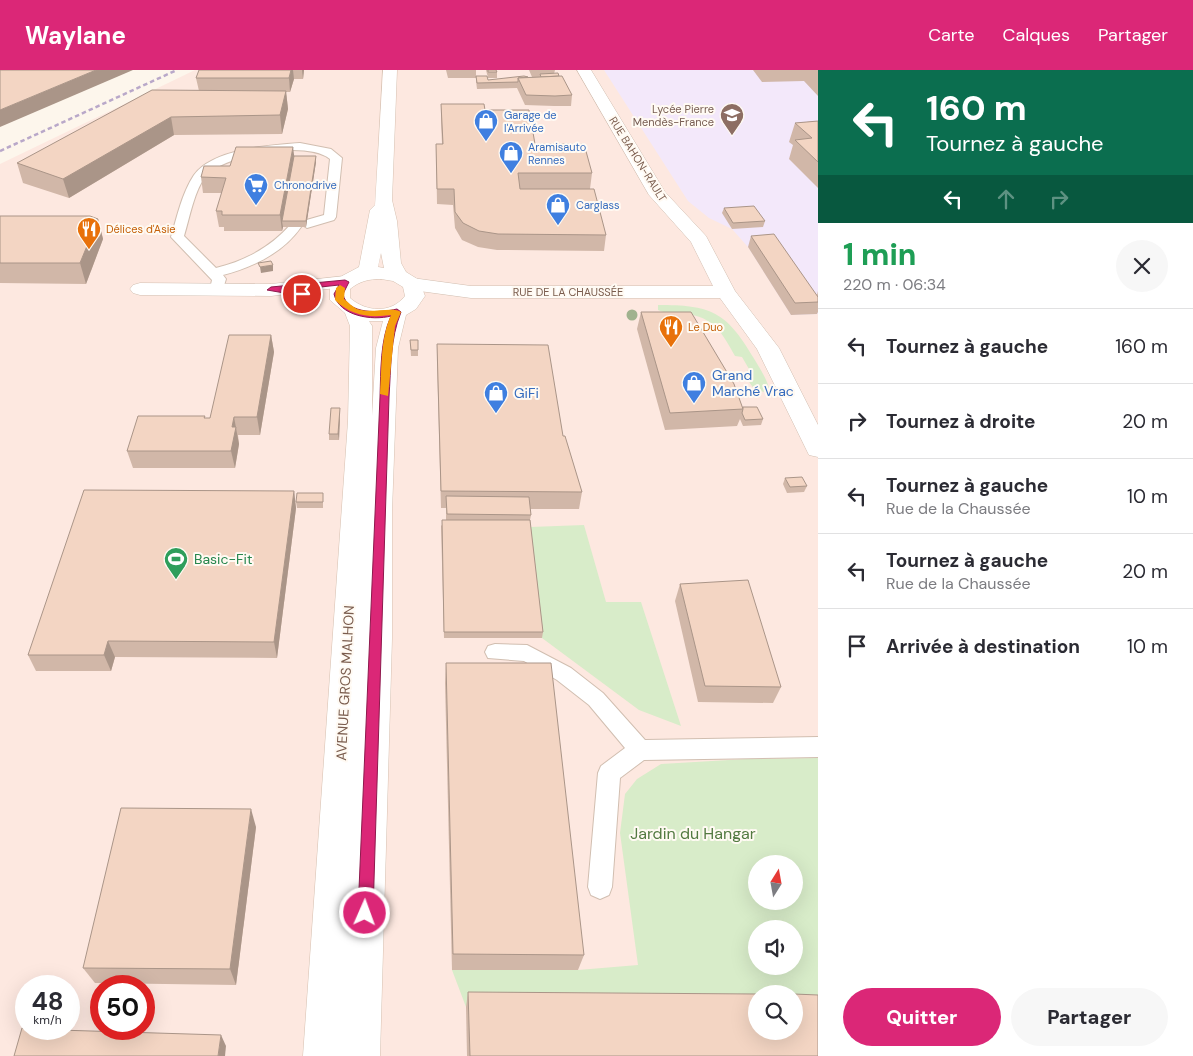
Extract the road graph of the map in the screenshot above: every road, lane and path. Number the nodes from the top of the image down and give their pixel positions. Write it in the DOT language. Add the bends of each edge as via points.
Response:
graph roads {
  1 [pos="390,70"];
  2 [pos="584,70"];
  3 [pos="308,148"];
  4 [pos="306,162"];
  5 [pos="383,200"];
  6 [pos="301,225"];
  7 [pos="215,281"];
  8 [pos="140,289"];
  9 [pos="402,291"];
  10 [pos="350,292"];
  11 [pos="726,292"];
  12 [pos="818,449"];
  13 [pos="495,652"];
  14 [pos="818,747"];
  15 [pos="640,750"];
  16 [pos="600,887"];
  17 [pos="323,1056"];
  18 [pos="360,1056"];
  1 -- 5 [label="main road"];
  2 -- 11 [label="main road, RUE BAHON-RAULT" via="658,195 699,240"];
  3 -- 4 [label="lane"];
  3 -- 6 [label="lane" via="326,151 336,158 330,217"];
  3 -- 7 [label="lane" via="274,149 225,159 201,174 177,237"];
  5 -- 9 [label="main road" via="392,263"];
  5 -- 10 [label="main road" via="376,220 368,269"];
  6 -- 7 [label="lane" via="285,240"];
  7 -- 8 [label="main road"];
  7 -- 10 [label="main road" via="271,290"];
  9 -- 10 [label="main road" via="381,273"];
  9 -- 10 [label="main road" via="375,315"];
  9 -- 11 [label="main road, RUE DE LA CHAUSSÉE"];
  9 -- 18 [label="main road, AVENUE GROS MALHON" via="387,348"];
  10 -- 17 [label="main road, AVENUE GROS MALHON" via="361,326 360,421"];
  11 -- 12 [label="main road, RUE BAHON-RAULT" via="768,348"];
  13 -- 15 [label="lane" via="527,653 564,674 596,699"];
  14 -- 15 [label="lane"];
  15 -- 16 [label="lane" via="609,773"];
}
